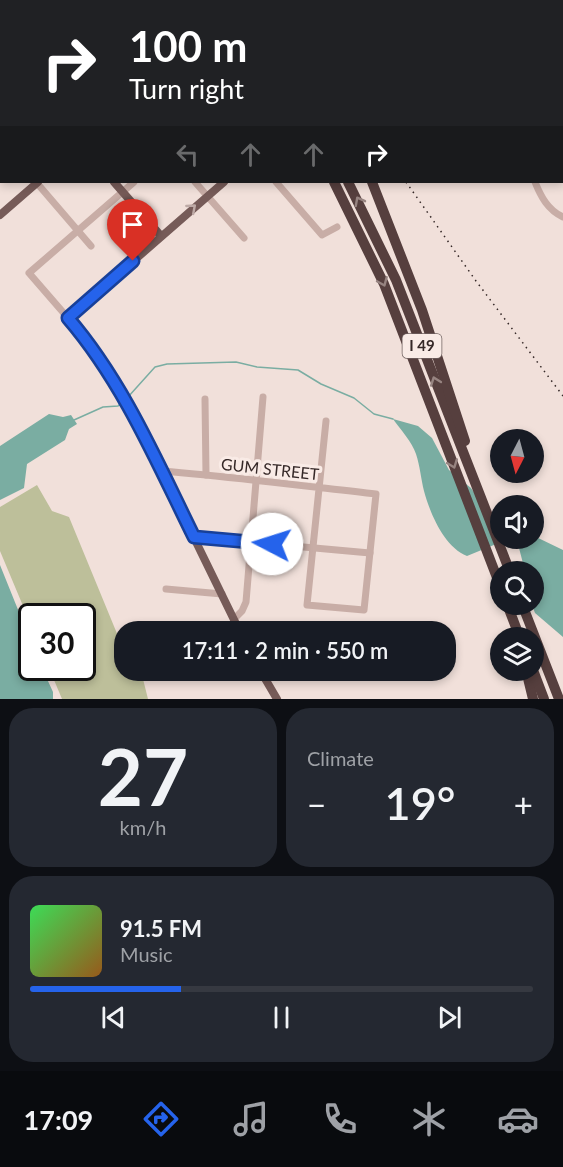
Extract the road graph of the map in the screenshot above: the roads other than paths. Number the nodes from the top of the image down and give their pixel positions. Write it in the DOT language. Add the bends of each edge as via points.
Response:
graph roads {
  1 [pos="36,183"];
  2 [pos="38,183"];
  3 [pos="115,183"];
  4 [pos="133,183"];
  5 [pos="196,183"];
  6 [pos="223,183"];
  7 [pos="277,183"];
  8 [pos="328,183"];
  9 [pos="335,183"];
  10 [pos="348,183"];
  11 [pos="372,183"];
  12 [pos="535,183"];
  13 [pos="123,191"];
  14 [pos="207,196"];
  15 [pos="0,215"];
  16 [pos="563,217"];
  17 [pos="337,227"];
  18 [pos="358,229"];
  19 [pos="77,231"];
  20 [pos="161,236"];
  21 [pos="244,238"];
  22 [pos="91,246"];
  23 [pos="68,318"];
  24 [pos="263,397"];
  25 [pos="205,399"];
  26 [pos="326,420"];
  27 [pos="162,471"];
  28 [pos="206,475"];
  29 [pos="257,480"];
  30 [pos="319,488"];
  31 [pos="488,513"];
  32 [pos="194,537"];
  33 [pos="251,542"];
  34 [pos="312,548"];
  35 [pos="370,553"];
  36 [pos="491,561"];
  37 [pos="506,561"];
  38 [pos="166,589"];
  39 [pos="222,594"];
  40 [pos="526,615"];
  41 [pos="234,619"];
  42 [pos="266,681"];
  43 [pos="529,681"];
  44 [pos="537,681"];
  45 [pos="277,699"];
  46 [pos="533,699"];
  47 [pos="544,699"];
  48 [pos="559,699"];
  1 -- 15 [label="main road"];
  2 -- 19 [label="street"];
  3 -- 13 [label="main road"];
  4 -- 13 [label="street"];
  5 -- 14 [label="street"];
  6 -- 14 [label="main road"];
  7 -- 17 [label="street" via="322,235"];
  8 -- 18 [label="highway"];
  9 -- 18 [label="highway, I 49"];
  31 -- 10 [label="highway, I 49, one-way" via="396,280"];
  11 -- 31 [label="highway" via="423,310"];
  12 -- 16 [label="street" via="541,198"];
  13 -- 19 [label="street"];
  13 -- 20 [label="main road"];
  20 -- 14 [label="main road, one-way"];
  14 -- 21 [label="street"];
  18 -- 36 [label="highway, I 49, one-way" via="404,334"];
  19 -- 22 [label="street"];
  19 -- 23 [label="street" via="29,273"];
  20 -- 23 [label="main road"];
  23 -- 27 [label="main road" via="110,375"];
  24 -- 29 [label="street"];
  25 -- 28 [label="street"];
  26 -- 30 [label="street"];
  27 -- 28 [label="street, GUM STREET"];
  27 -- 32 [label="main road"];
  28 -- 29 [label="street, GUM STREET"];
  29 -- 30 [label="street, GUM STREET"];
  29 -- 33 [label="street"];
  30 -- 34 [label="street"];
  30 -- 35 [label="street, GUM STREET" via="376,494"];
  31 -- 37 [label="highway, I 49"];
  32 -- 33 [label="street"];
  32 -- 39 [label="main road"];
  33 -- 34 [label="street"];
  33 -- 41 [label="street" via="245,606"];
  34 -- 35 [label="street"];
  34 -- 35 [label="street" via="307,605 364,610"];
  38 -- 39 [label="street"];
  39 -- 41 [label="main road"];
  40 -- 48 [label="highway"];
  42 -- 45 [label="main road"];
  43 -- 46 [label="highway"];
  44 -- 47 [label="highway"];
}
